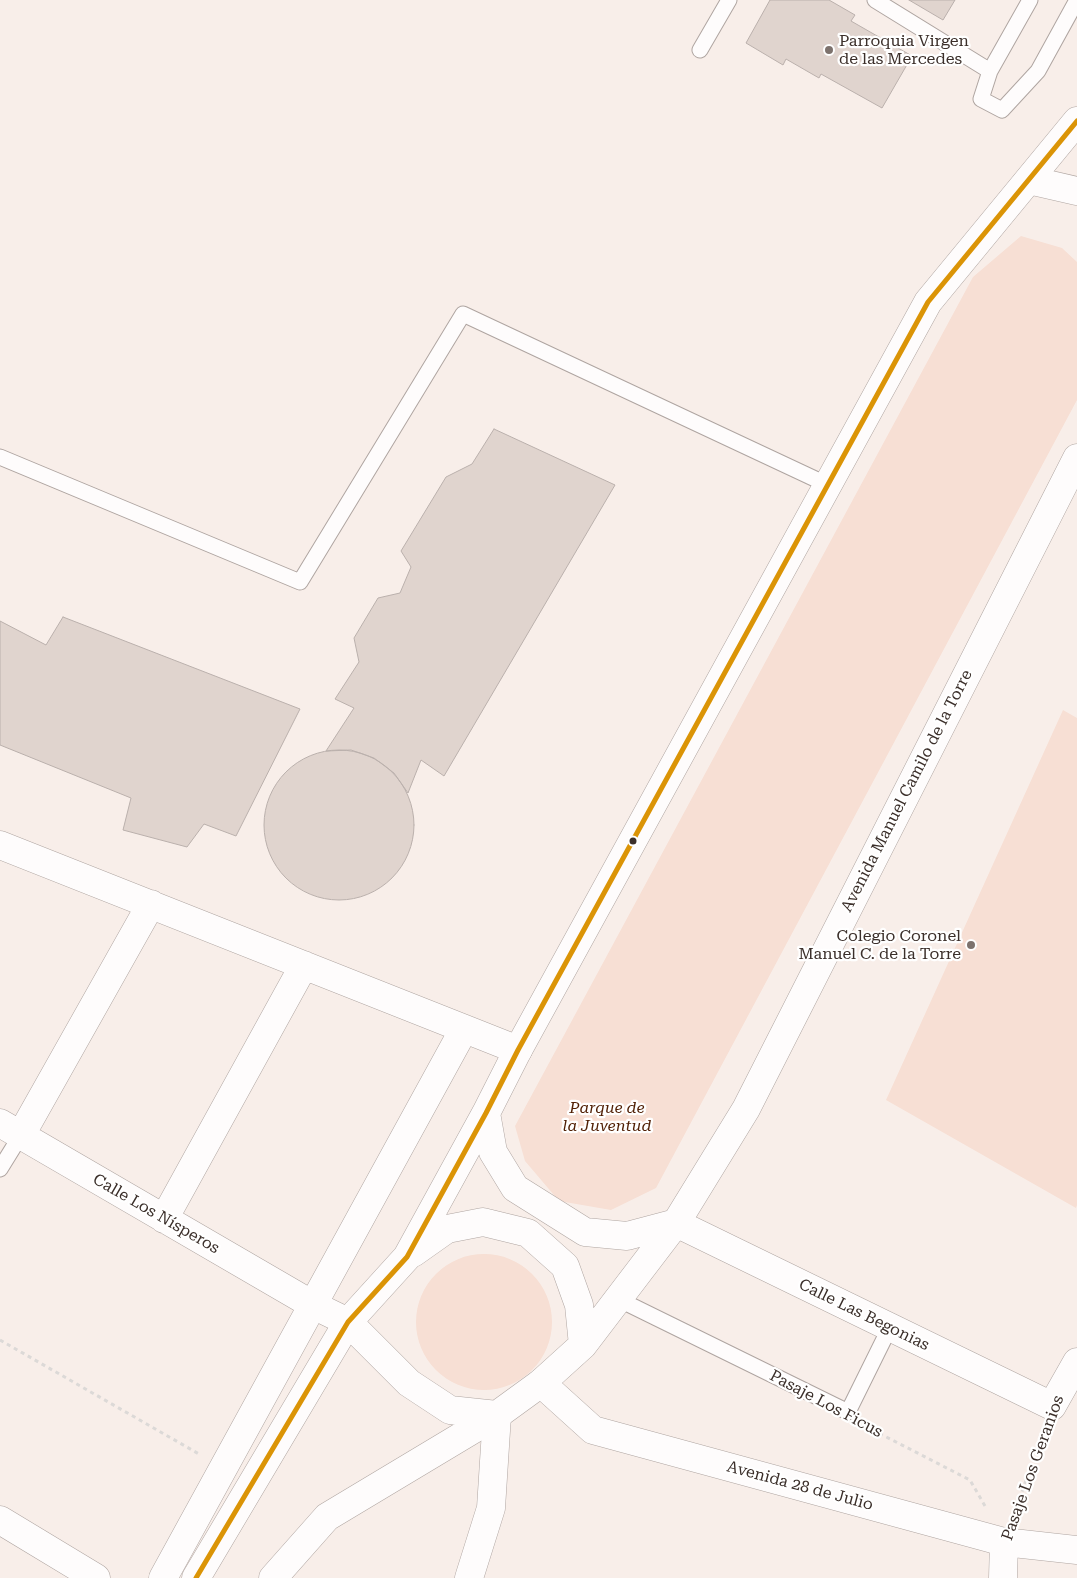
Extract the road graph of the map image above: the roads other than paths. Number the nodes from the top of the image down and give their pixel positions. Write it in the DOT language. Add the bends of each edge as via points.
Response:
graph roads {
  1 [pos="729,0"];
  2 [pos="875,0"];
  3 [pos="1030,0"];
  4 [pos="1077,0"];
  5 [pos="700,50"];
  6 [pos="990,71"];
  7 [pos="1077,121"];
  8 [pos="1029,180"];
  9 [pos="1077,191"];
  10 [pos="0,457"];
  11 [pos="1077,458"];
  12 [pos="828,485"];
  13 [pos="0,845"];
  14 [pos="151,904"];
  15 [pos="304,965"];
  16 [pos="464,1029"];
  17 [pos="518,1050"];
  18 [pos="486,1113"];
  19 [pos="10,1129"];
  20 [pos="0,1169"];
  21 [pos="164,1219"];
  22 [pos="676,1223"];
  23 [pos="408,1257"];
  24 [pos="618,1299"];
  25 [pos="313,1305"];
  26 [pos="348,1322"];
  27 [pos="890,1327"];
  28 [pos="583,1345"];
  29 [pos="1077,1362"];
  30 [pos="541,1383"];
  31 [pos="1052,1406"];
  32 [pos="497,1415"];
  33 [pos="0,1520"];
  34 [pos="1004,1542"];
  35 [pos="1077,1550"];
  36 [pos="96,1578"];
  37 [pos="163,1578"];
  38 [pos="196,1578"];
  39 [pos="273,1578"];
  40 [pos="469,1578"];
  41 [pos="1003,1578"];
  1 -- 5 [label="lane"];
  2 -- 6 [label="lane"];
  3 -- 6 [label="lane"];
  4 -- 6 [label="lane" via="1038,71 1002,110 981,99"];
  7 -- 8 [label="main road"];
  8 -- 9 [label="main road"];
  8 -- 12 [label="main road" via="928,302"];
  10 -- 12 [label="lane" via="300,582 463,314"];
  11 -- 22 [label="main road, Avenida Manuel Camilo de la Torre" via="746,1108"];
  12 -- 17 [label="main road"];
  13 -- 14 [label="main road"];
  14 -- 15 [label="main road"];
  14 -- 19 [label="main road"];
  15 -- 16 [label="main road"];
  15 -- 21 [label="main road"];
  16 -- 17 [label="main road"];
  16 -- 25 [label="main road"];
  17 -- 18 [label="main road"];
  18 -- 22 [label="main road" via="493,1152 515,1188 585,1232 627,1236"];
  18 -- 23 [label="main road"];
  19 -- 20 [label="lane"];
  19 -- 21 [label="main road, Calle Los Nísperos"];
  21 -- 25 [label="main road, Calle Los Nísperos"];
  22 -- 24 [label="main road, Avenida Manuel Camilo de la Torre"];
  22 -- 27 [label="main road, Calle Las Begonias"];
  23 -- 26 [label="main road"];
  23 -- 28 [label="main road" via="448,1229 456,1227 483,1222 528,1233 565,1266 579,1305"];
  24 -- 27 [label="lane, Pasaje Los Ficus" via="848,1412"];
  24 -- 28 [label="main road, Avenida Manuel Camilo de la Torre"];
  25 -- 26 [label="main road, Calle Los Nísperos"];
  25 -- 37 [label="main road"];
  26 -- 32 [label="main road, Calle Los Nísperos" via="409,1383 450,1410"];
  26 -- 38 [label="main road"];
  27 -- 31 [label="main road, Calle Las Begonias"];
  28 -- 30 [label="main road, Avenida Manuel Camilo de la Torre"];
  29 -- 31 [label="main road, Pasaje Los Geranios"];
  30 -- 32 [label="main road, Avenida Manuel Camilo de la Torre"];
  30 -- 34 [label="main road, Avenida 28 de Julio" via="593,1430"];
  32 -- 39 [label="main road, Avenida Manuel Camilo de la Torre" via="327,1518"];
  32 -- 40 [label="main road" via="491,1508"];
  33 -- 36 [label="main road"];
  34 -- 35 [label="main road, Avenida 28 de Julio"];
  34 -- 41 [label="main road, Pasaje Los Geranios"];
}
